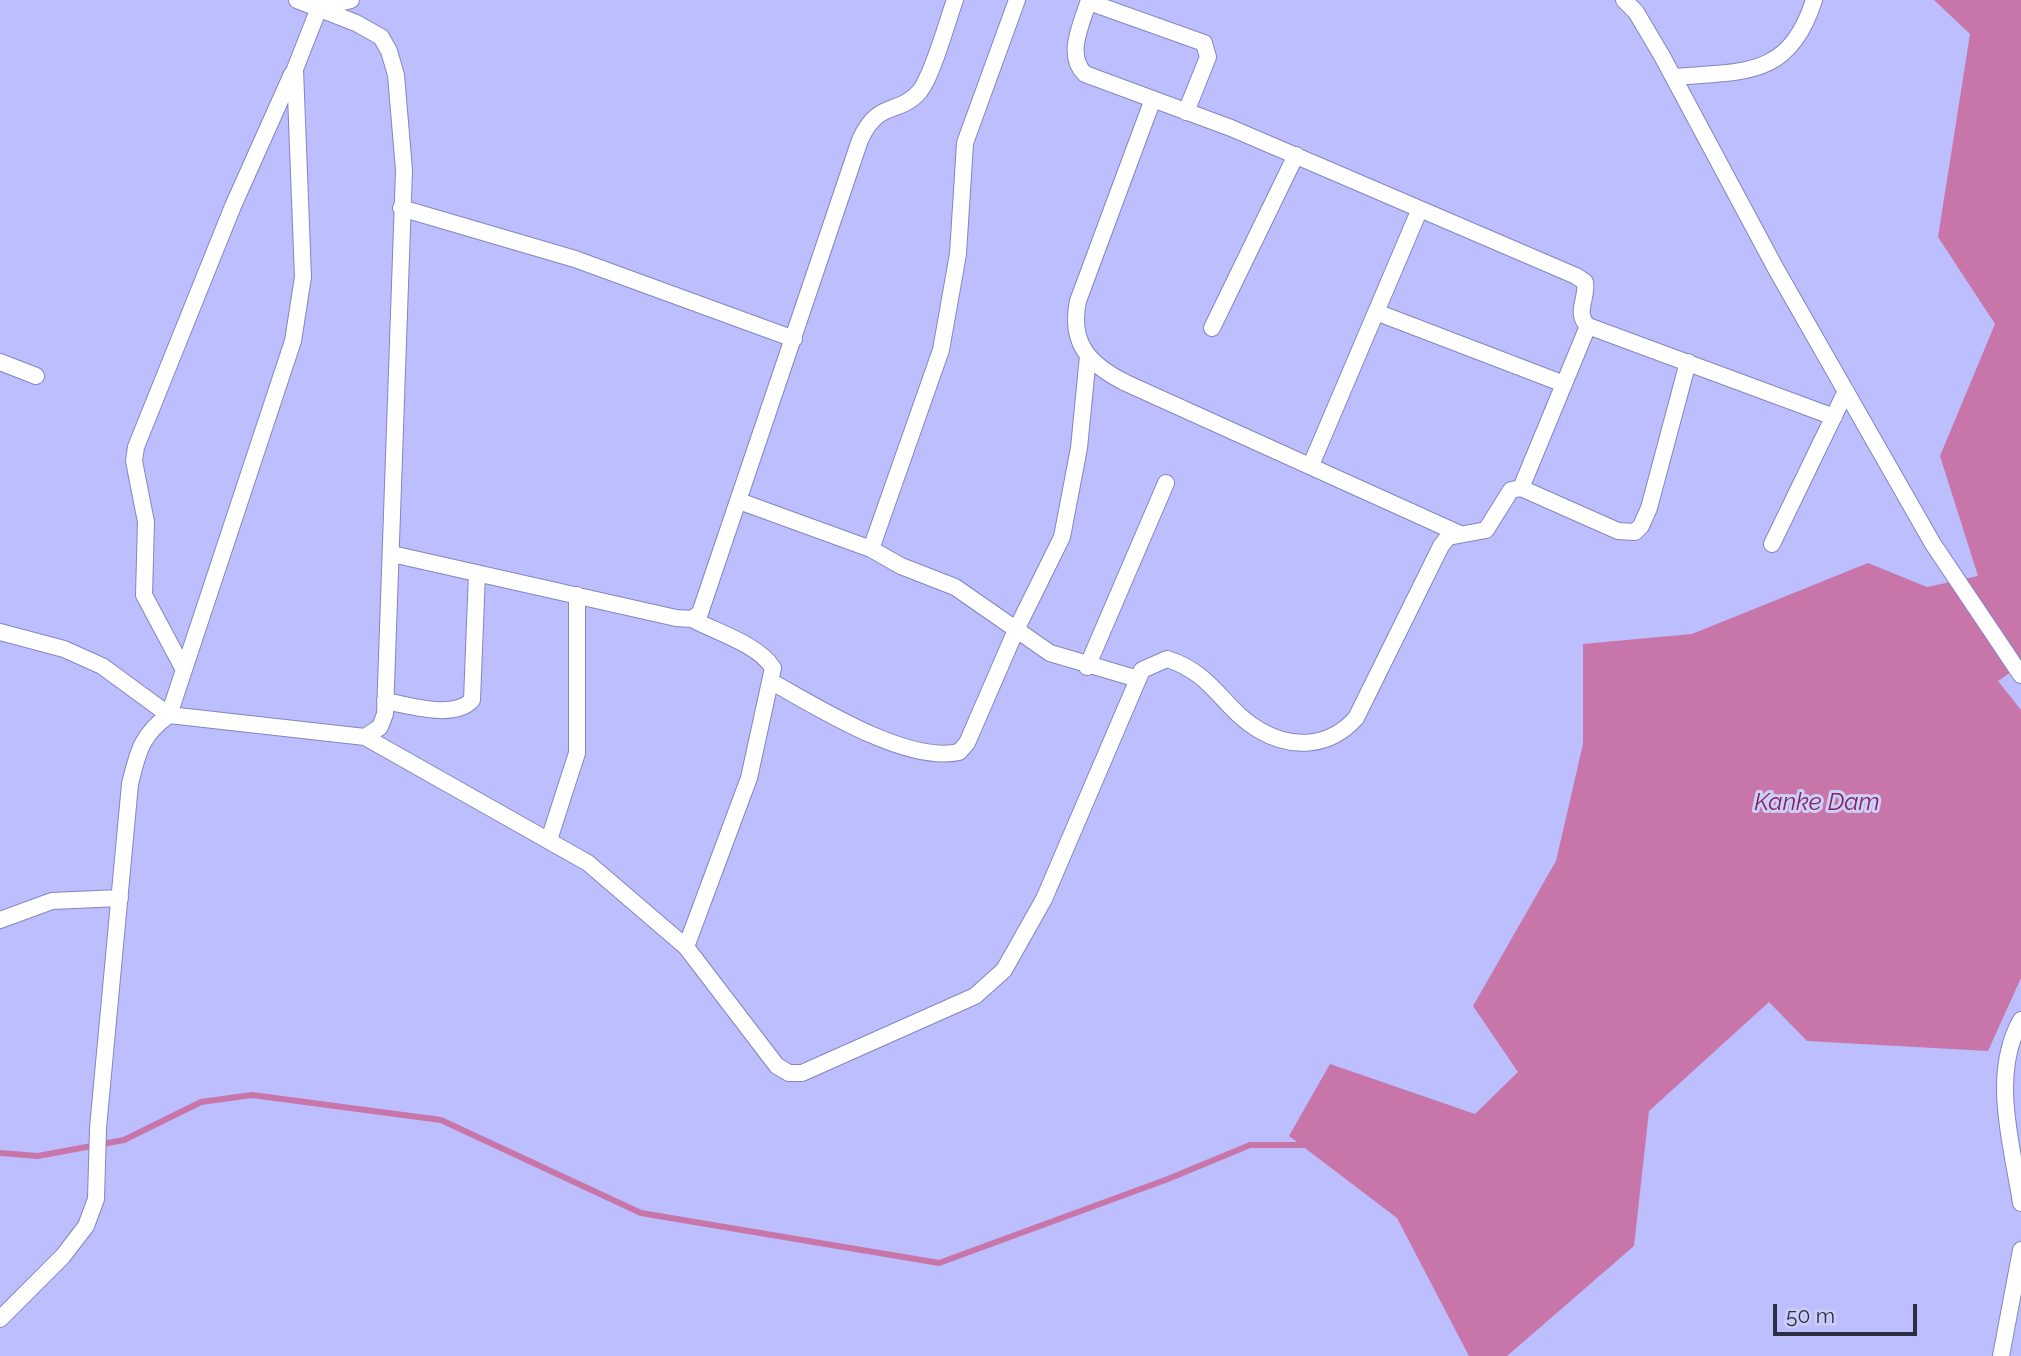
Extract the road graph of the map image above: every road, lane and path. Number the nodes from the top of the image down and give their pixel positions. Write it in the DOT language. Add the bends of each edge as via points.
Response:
graph roads {
  1 [pos="297,0"];
  2 [pos="351,0"];
  3 [pos="955,0"];
  4 [pos="1017,0"];
  5 [pos="1623,0"];
  6 [pos="1814,0"];
  7 [pos="1089,1"];
  8 [pos="319,8"];
  9 [pos="295,69"];
  10 [pos="1674,77"];
  11 [pos="1153,99"];
  12 [pos="1186,111"];
  13 [pos="1296,155"];
  14 [pos="401,208"];
  15 [pos="1419,211"];
  16 [pos="1376,312"];
  17 [pos="1588,326"];
  18 [pos="1212,328"];
  19 [pos="794,339"];
  20 [pos="1088,356"];
  21 [pos="0,362"];
  22 [pos="1688,362"];
  23 [pos="36,376"];
  24 [pos="1564,384"];
  25 [pos="1846,391"];
  26 [pos="1833,417"];
  27 [pos="1311,465"];
  28 [pos="1166,483"];
  29 [pos="1521,488"];
  30 [pos="739,501"];
  31 [pos="1460,534"];
  32 [pos="1772,544"];
  33 [pos="871,549"];
  34 [pos="392,554"];
  35 [pos="477,573"];
  36 [pos="577,595"];
  37 [pos="692,619"];
  38 [pos="1016,630"];
  39 [pos="0,632"];
  40 [pos="1087,667"];
  41 [pos="184,670"];
  42 [pos="2021,675"];
  43 [pos="1138,679"];
  44 [pos="772,682"];
  45 [pos="385,701"];
  46 [pos="169,715"];
  47 [pos="365,737"];
  48 [pos="549,840"];
  49 [pos="120,898"];
  50 [pos="0,920"];
  51 [pos="686,947"];
  52 [pos="2021,1020"];
  53 [pos="2021,1203"];
  54 [pos="2021,1250"];
  55 [pos="2,1317"];
  56 [pos="0,1335"];
  57 [pos="2001,1356"];
  1 -- 8 [label="street"];
  2 -- 8 [label="street"];
  3 -- 19 [label="street" via="924,85 868,123"];
  4 -- 33 [label="street" via="965,143 958,254 941,351"];
  5 -- 10 [label="street" via="1636,12"];
  6 -- 10 [label="street" via="1794,44 1773,62 1751,70"];
  7 -- 11 [label="street" via="1074,53 1077,66 1102,83"];
  7 -- 12 [label="street" via="1204,43 1208,57"];
  8 -- 9 [label="street"];
  8 -- 14 [label="street" via="381,37 390,51 404,170"];
  9 -- 41 [label="street" via="303,246 300,308"];
  9 -- 41 [label="street" via="233,206 136,447 134,461 146,522 144,595"];
  10 -- 25 [label="street"];
  11 -- 12 [label="street"];
  11 -- 20 [label="street" via="1078,301 1074,320"];
  12 -- 13 [label="street"];
  13 -- 15 [label="street"];
  13 -- 18 [label="street"];
  14 -- 19 [label="street" via="575,259"];
  14 -- 34 [label="street"];
  15 -- 16 [label="street"];
  15 -- 17 [label="street" via="1585,282 1581,312"];
  16 -- 24 [label="street"];
  16 -- 27 [label="street"];
  17 -- 22 [label="street"];
  17 -- 24 [label="street"];
  19 -- 30 [label="street"];
  20 -- 27 [label="street" via="1126,383"];
  20 -- 38 [label="street" via="1079,448 1062,537"];
  21 -- 23 [label="street"];
  22 -- 26 [label="street"];
  22 -- 29 [label="street" via="1649,508 1635,532 1618,531"];
  24 -- 29 [label="street"];
  25 -- 26 [label="street"];
  25 -- 42 [label="street" via="1933,544"];
  26 -- 32 [label="street"];
  27 -- 31 [label="street"];
  28 -- 40 [label="street"];
  29 -- 31 [label="street" via="1511,490 1486,530"];
  30 -- 33 [label="street"];
  30 -- 37 [label="street" via="700,613"];
  31 -- 43 [label="street" via="1448,537 1441,546 1356,718 1329,740 1306,744 1258,730 1199,673 1176,661 1154,662"];
  33 -- 38 [label="street" via="955,587"];
  34 -- 35 [label="street"];
  34 -- 45 [label="street"];
  35 -- 36 [label="street"];
  35 -- 45 [label="street" via="472,700 465,709 452,710"];
  36 -- 37 [label="street"];
  36 -- 48 [label="street" via="577,753"];
  37 -- 44 [label="street" via="768,660"];
  38 -- 40 [label="street" via="1050,653"];
  38 -- 44 [label="street" via="967,743 948,755 861,730"];
  39 -- 46 [label="street" via="64,649 102,666"];
  40 -- 43 [label="street"];
  41 -- 46 [label="street"];
  43 -- 51 [label="street" via="1044,899 1004,970 975,996 802,1073 789,1073 777,1066"];
  44 -- 51 [label="street" via="749,778"];
  45 -- 47 [label="street" via="380,727"];
  46 -- 47 [label="street"];
  46 -- 49 [label="street" via="150,729 137,753"];
  47 -- 48 [label="street"];
  48 -- 51 [label="street" via="588,863"];
  49 -- 50 [label="street" via="52,901"];
  49 -- 55 [label="street" via="98,1128 96,1199 86,1226 63,1256"];
  52 -- 53 [label="street" via="2007,1060 2006,1124"];
  54 -- 57 [label="street"];
  55 -- 56 [label="street"];
}
